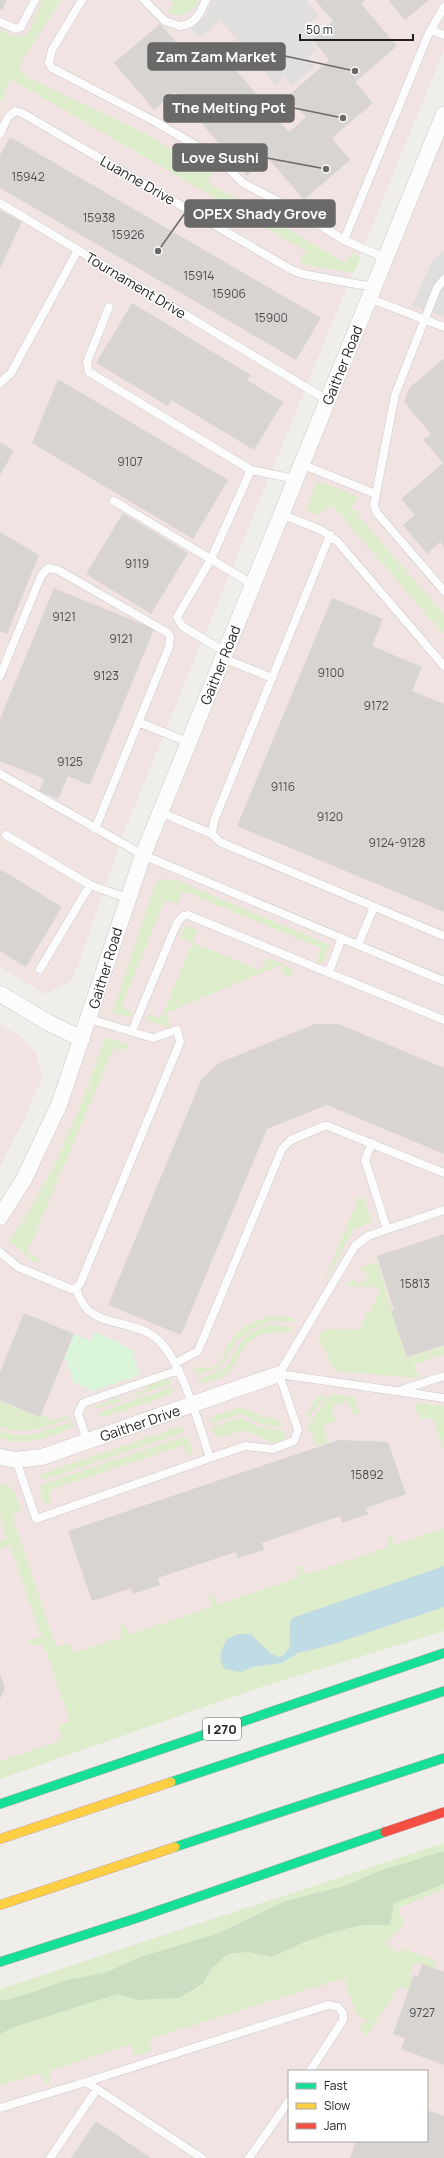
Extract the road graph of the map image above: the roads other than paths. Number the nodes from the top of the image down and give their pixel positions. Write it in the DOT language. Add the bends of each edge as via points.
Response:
graph roads {
  1 [pos="35,0"];
  2 [pos="82,0"];
  3 [pos="144,0"];
  4 [pos="206,0"];
  5 [pos="444,7"];
  6 [pos="0,22"];
  7 [pos="431,30"];
  8 [pos="444,35"];
  9 [pos="444,114"];
  10 [pos="0,134"];
  11 [pos="0,203"];
  12 [pos="344,240"];
  13 [pos="78,250"];
  14 [pos="385,258"];
  15 [pos="444,278"];
  16 [pos="371,292"];
  17 [pos="109,307"];
  18 [pos="425,320"];
  19 [pos="444,327"];
  20 [pos="0,383"];
  21 [pos="327,400"];
  22 [pos="302,464"];
  23 [pos="250,470"];
  24 [pos="295,480"];
  25 [pos="376,494"];
  26 [pos="114,501"];
  27 [pos="281,514"];
  28 [pos="330,535"];
  29 [pos="211,559"];
  30 [pos="252,584"];
  31 [pos="444,591"];
  32 [pos="224,655"];
  33 [pos="444,666"];
  34 [pos="0,676"];
  35 [pos="272,678"];
  36 [pos="138,722"];
  37 [pos="188,742"];
  38 [pos="0,774"];
  39 [pos="160,812"];
  40 [pos="95,829"];
  41 [pos="212,834"];
  42 [pos="6,835"];
  43 [pos="143,855"];
  44 [pos="90,885"];
  45 [pos="127,898"];
  46 [pos="374,907"];
  47 [pos="444,936"];
  48 [pos="342,938"];
  49 [pos="358,945"];
  50 [pos="40,969"];
  51 [pos="329,972"];
  52 [pos="444,981"];
  53 [pos="0,994"];
  54 [pos="89,1019"];
  55 [pos="444,1020"];
  56 [pos="132,1031"];
  57 [pos="82,1039"];
  58 [pos="372,1143"];
  59 [pos="444,1173"];
  60 [pos="444,1210"];
  61 [pos="0,1217"];
  62 [pos="387,1229"];
  63 [pos="0,1252"];
  64 [pos="76,1288"];
  65 [pos="178,1366"];
  66 [pos="279,1374"];
  67 [pos="444,1376"];
  68 [pos="398,1391"];
  69 [pos="444,1398"];
  70 [pos="191,1405"];
  71 [pos="87,1441"];
  72 [pos="0,1456"];
  73 [pos="210,1458"];
  74 [pos="16,1460"];
  75 [pos="444,1653"];
  76 [pos="444,1691"];
  77 [pos="444,1758"];
  78 [pos="0,1804"];
  79 [pos="444,1812"];
  80 [pos="0,1839"];
  81 [pos="206,1884"];
  82 [pos="0,1905"];
  83 [pos="137,1918"];
  84 [pos="0,1962"];
  85 [pos="311,2070"];
  86 [pos="86,2082"];
  87 [pos="97,2089"];
  88 [pos="288,2102"];
  89 [pos="0,2108"];
  90 [pos="50,2158"];
  91 [pos="202,2158"];
  92 [pos="250,2158"];
  1 -- 6 [label="lane" via="19,29"];
  2 -- 12 [label="lane" via="52,50 49,63 52,68 181,136 219,159 243,183 301,213"];
  3 -- 4 [label="lane" via="165,21 180,26 194,20"];
  5 -- 7 [label="lane"];
  7 -- 8 [label="lane"];
  7 -- 12 [label="lane"];
  9 -- 14 [label="street, Gaither Road"];
  10 -- 16 [label="lane, Luanne Drive" via="8,117 15,111 22,113 290,269"];
  11 -- 13 [label="lane"];
  12 -- 14 [label="lane"];
  13 -- 20 [label="lane, Tournament Drive" via="11,373"];
  13 -- 21 [label="lane, Tournament Drive"];
  14 -- 16 [label="street, Gaither Road"];
  15 -- 18 [label="lane" via="437,288"];
  16 -- 18 [label="lane, Luanne Drive"];
  16 -- 21 [label="street, Gaither Road"];
  17 -- 23 [label="lane" via="87,362 89,372"];
  18 -- 19 [label="lane, Luanne Drive"];
  18 -- 25 [label="lane" via="395,395"];
  21 -- 22 [label="street, Gaither Road"];
  22 -- 24 [label="street, Gaither Road"];
  22 -- 25 [label="lane"];
  23 -- 24 [label="lane"];
  23 -- 29 [label="lane"];
  24 -- 27 [label="street, Gaither Road"];
  25 -- 31 [label="lane" via="374,505 377,513"];
  26 -- 29 [label="lane"];
  27 -- 28 [label="lane"];
  27 -- 30 [label="street, Gaither Road"];
  28 -- 33 [label="lane"];
  28 -- 35 [label="lane"];
  29 -- 30 [label="lane"];
  29 -- 32 [label="lane" via="179,613 178,620 182,626"];
  30 -- 32 [label="street, Gaither Road"];
  32 -- 35 [label="lane"];
  32 -- 37 [label="street, Gaither Road"];
  34 -- 36 [label="lane" via="41,576 48,568 58,570 168,633 169,647"];
  35 -- 41 [label="lane" via="214,821"];
  36 -- 37 [label="lane"];
  36 -- 40 [label="lane"];
  37 -- 39 [label="street, Gaither Road"];
  38 -- 40 [label="lane"];
  39 -- 41 [label="lane"];
  39 -- 43 [label="street, Gaither Road"];
  40 -- 43 [label="lane"];
  41 -- 46 [label="lane" via="220,842"];
  42 -- 44 [label="lane"];
  43 -- 45 [label="street, Gaither Road"];
  43 -- 48 [label="lane"];
  44 -- 45 [label="lane"];
  44 -- 50 [label="lane"];
  45 -- 54 [label="street, Gaither Road"];
  46 -- 47 [label="lane"];
  46 -- 49 [label="lane"];
  48 -- 49 [label="lane"];
  48 -- 51 [label="lane"];
  49 -- 52 [label="lane"];
  51 -- 55 [label="lane"];
  51 -- 56 [label="lane" via="192,916 183,916 177,922"];
  53 -- 57 [label="street"];
  54 -- 56 [label="lane"];
  54 -- 57 [label="street, Gaither Road"];
  56 -- 64 [label="lane" via="153,1038 177,1030 180,1042 80,1284"];
  57 -- 61 [label="street, Gaither Road" via="62,1099 43,1143"];
  58 -- 59 [label="lane"];
  58 -- 62 [label="lane" via="365,1160"];
  58 -- 65 [label="lane" via="326,1125 286,1143 198,1351"];
  60 -- 62 [label="lane"];
  62 -- 66 [label="lane" via="364,1238 355,1246"];
  63 -- 64 [label="lane" via="18,1267 71,1289"];
  64 -- 65 [label="lane" via="80,1300 90,1312 104,1320 137,1327 154,1336 170,1352"];
  65 -- 70 [label="lane"];
  65 -- 71 [label="lane" via="83,1403 78,1413"];
  66 -- 68 [label="lane"];
  66 -- 70 [label="street, Gaither Drive"];
  66 -- 73 [label="lane" via="298,1430 294,1441 273,1449 245,1446"];
  67 -- 68 [label="lane"];
  68 -- 69 [label="lane"];
  70 -- 71 [label="street, Gaither Drive"];
  70 -- 73 [label="lane"];
  71 -- 74 [label="street, Gaither Drive" via="30,1460"];
  72 -- 74 [label="street, Gaither Drive"];
  73 -- 74 [label="lane" via="36,1519"];
  75 -- 78 [label="highway, I 270"];
  76 -- 80 [label="highway, I 270"];
  77 -- 82 [label="highway"];
  79 -- 83 [label="highway"];
  81 -- 83 [label="highway"];
  83 -- 84 [label="highway"];
  85 -- 86 [label="lane" via="343,2020 343,2013 338,2006 328,2004"];
  86 -- 87 [label="lane"];
  86 -- 89 [label="lane"];
  87 -- 90 [label="lane"];
  87 -- 91 [label="lane"];
  88 -- 92 [label="lane"];
}
